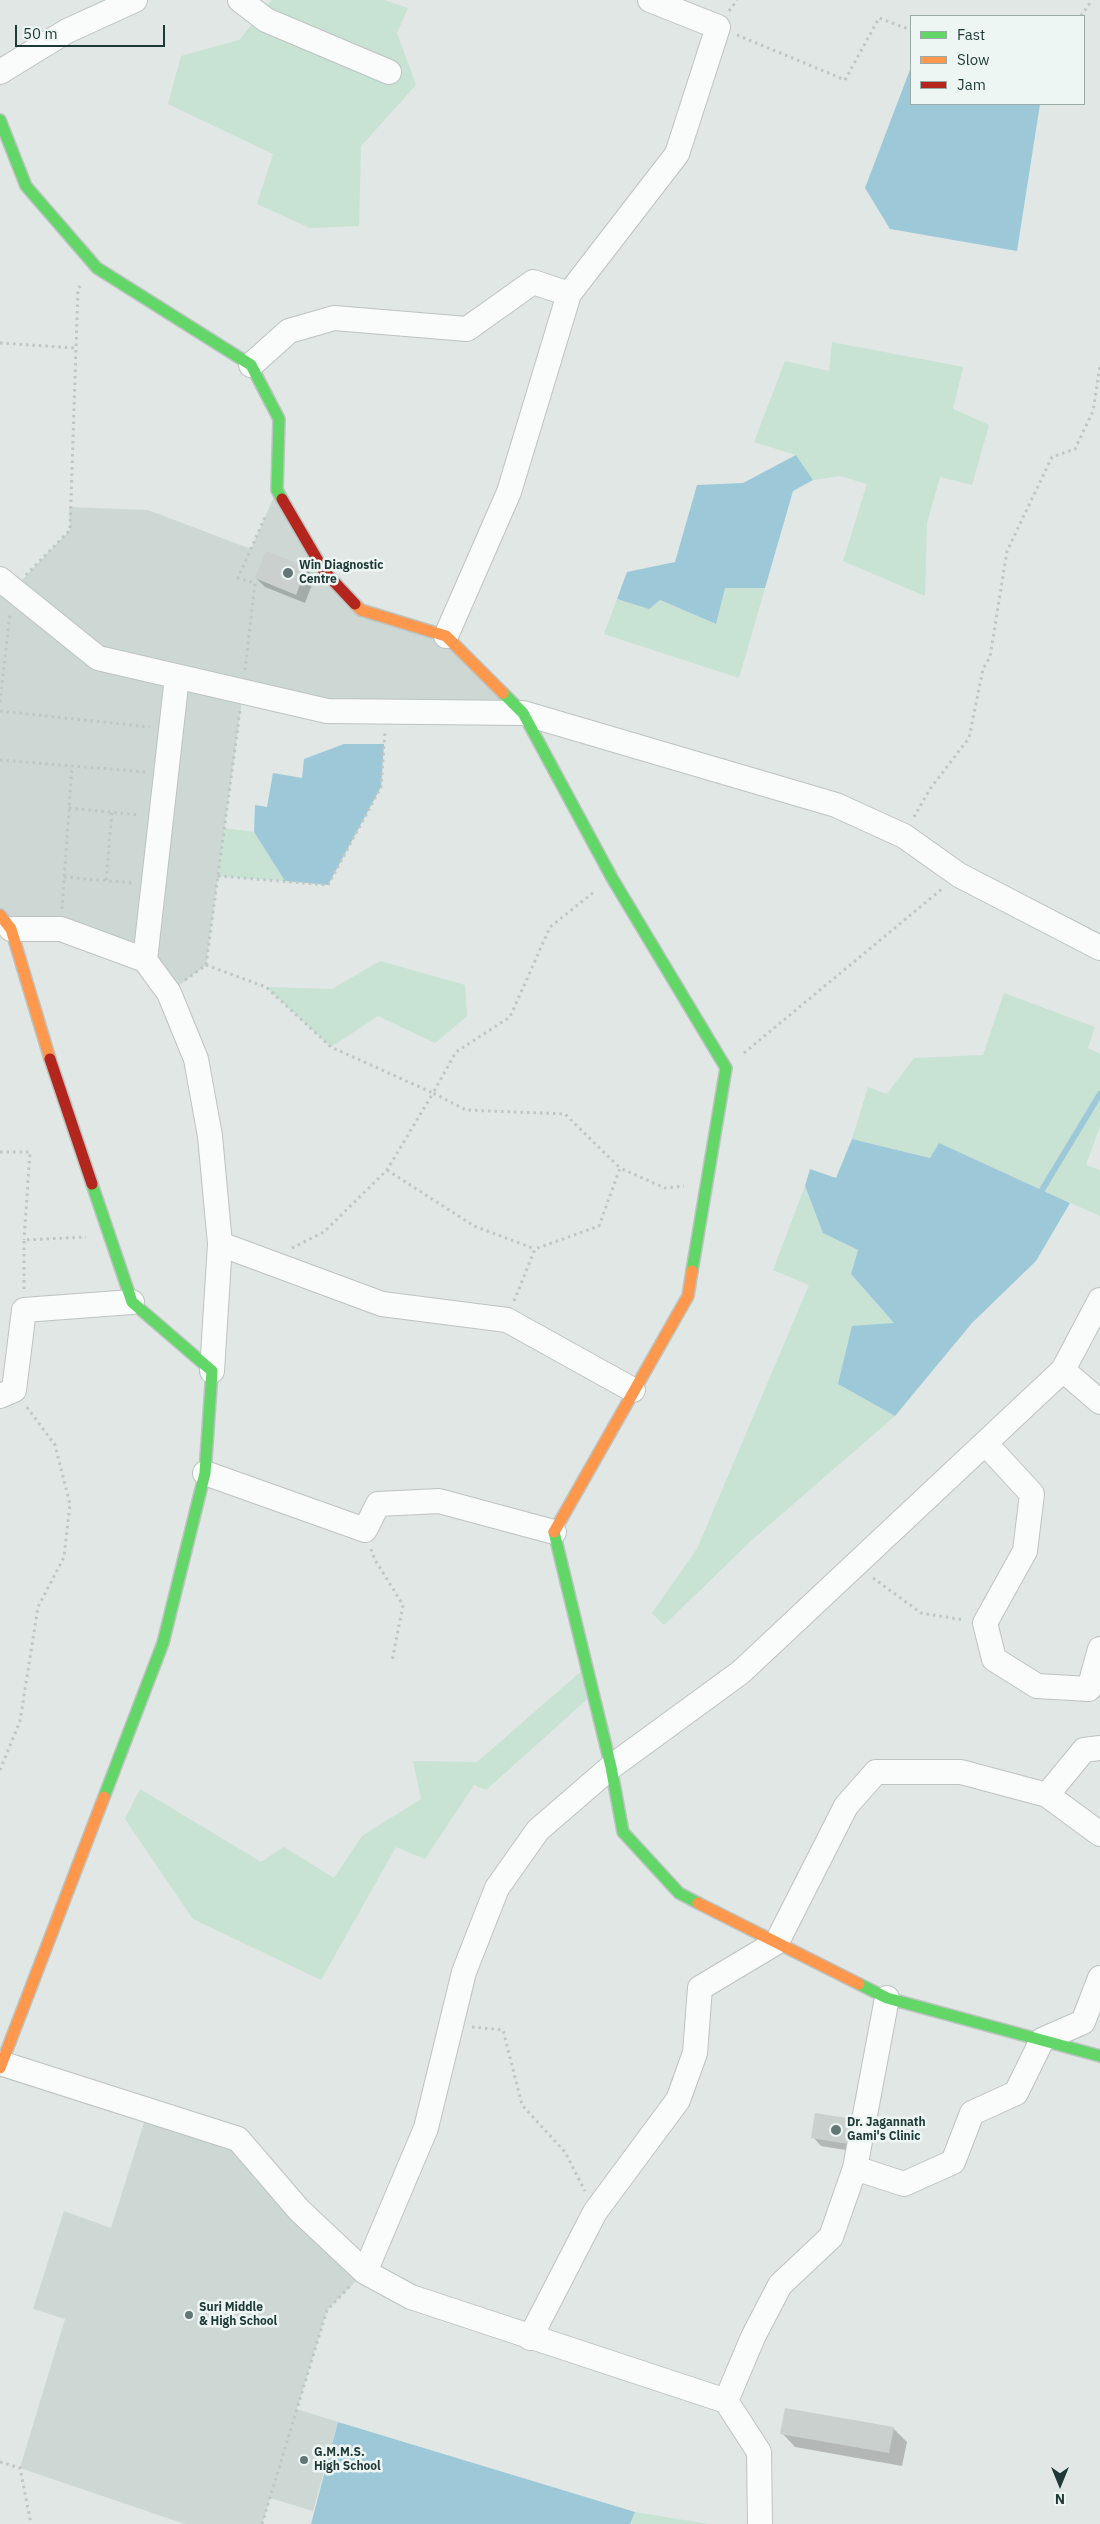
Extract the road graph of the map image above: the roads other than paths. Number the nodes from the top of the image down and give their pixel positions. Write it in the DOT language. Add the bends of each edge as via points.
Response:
graph roads {
  1 [pos="135,0"];
  2 [pos="240,0"];
  3 [pos="650,0"];
  4 [pos="0,72"];
  5 [pos="389,72"];
  6 [pos="0,120"];
  7 [pos="569,294"];
  8 [pos="251,365"];
  9 [pos="6,584"];
  10 [pos="446,636"];
  11 [pos="177,677"];
  12 [pos="523,713"];
  13 [pos="5,922"];
  14 [pos="1100,948"];
  15 [pos="145,960"];
  16 [pos="220,1244"];
  17 [pos="132,1302"];
  18 [pos="1097,1311"];
  19 [pos="1063,1370"];
  20 [pos="212,1372"];
  21 [pos="633,1390"];
  22 [pos="7,1393"];
  23 [pos="1100,1402"];
  24 [pos="985,1443"];
  25 [pos="205,1473"];
  26 [pos="554,1532"];
  27 [pos="1100,1649"];
  28 [pos="1100,1748"];
  29 [pos="611,1767"];
  30 [pos="1047,1796"];
  31 [pos="1100,1834"];
  32 [pos="776,1942"];
  33 [pos="1100,1978"];
  34 [pos="887,1998"];
  35 [pos="1042,2040"];
  36 [pos="1100,2056"];
  37 [pos="1,2065"];
  38 [pos="856,2168"];
  39 [pos="365,2272"];
  40 [pos="530,2338"];
  41 [pos="726,2401"];
  42 [pos="760,2524"];
  1 -- 4 [label="street" via="67,31"];
  2 -- 5 [label="street" via="266,20"];
  3 -- 7 [label="street" via="718,27 677,154"];
  6 -- 8 [label="street" via="26,186 97,268"];
  7 -- 8 [label="street" via="533,282 466,329 334,318 289,331"];
  7 -- 10 [label="street" via="509,492"];
  8 -- 10 [label="street" via="279,418 277,490 324,571 361,610"];
  9 -- 11 [label="street" via="98,658"];
  10 -- 12 [label="street"];
  11 -- 12 [label="street" via="327,711"];
  11 -- 15 [label="street"];
  12 -- 14 [label="street" via="836,805 904,836 959,875"];
  12 -- 21 [label="street" via="612,878 726,1068 688,1296"];
  13 -- 15 [label="street" via="61,930"];
  13 -- 17 [label="street"];
  15 -- 16 [label="street" via="169,992 196,1059 210,1136"];
  16 -- 20 [label="street"];
  16 -- 21 [label="street" via="382,1304 507,1320"];
  17 -- 20 [label="street"];
  17 -- 22 [label="street" via="24,1310"];
  18 -- 19 [label="street"];
  19 -- 23 [label="street"];
  19 -- 24 [label="street"];
  20 -- 25 [label="street"];
  21 -- 26 [label="street"];
  24 -- 27 [label="street" via="1032,1494 1025,1551 985,1623 994,1660 1038,1686 1089,1689"];
  24 -- 29 [label="street" via="741,1672"];
  25 -- 26 [label="street" via="365,1530 378,1504 439,1500"];
  25 -- 37 [label="street" via="163,1642"];
  26 -- 29 [label="street"];
  28 -- 30 [label="street" via="1084,1750"];
  29 -- 32 [label="street" via="623,1832 679,1893"];
  29 -- 39 [label="street" via="538,1830 497,1888 464,1972 426,2128"];
  30 -- 31 [label="street"];
  30 -- 32 [label="street" via="961,1772 876,1772 846,1806"];
  32 -- 34 [label="street"];
  32 -- 40 [label="street" via="700,1988 695,2053 678,2100 595,2212"];
  33 -- 35 [label="street" via="1083,2022"];
  34 -- 35 [label="street"];
  34 -- 38 [label="street"];
  35 -- 36 [label="street"];
  35 -- 38 [label="street" via="1016,2093 972,2113 953,2162 904,2184"];
  37 -- 39 [label="street" via="238,2139 299,2210"];
  38 -- 41 [label="street" via="831,2237 780,2285 753,2337"];
  39 -- 40 [label="street" via="411,2297"];
  40 -- 41 [label="street"];
  41 -- 42 [label="street" via="759,2452"];
}
